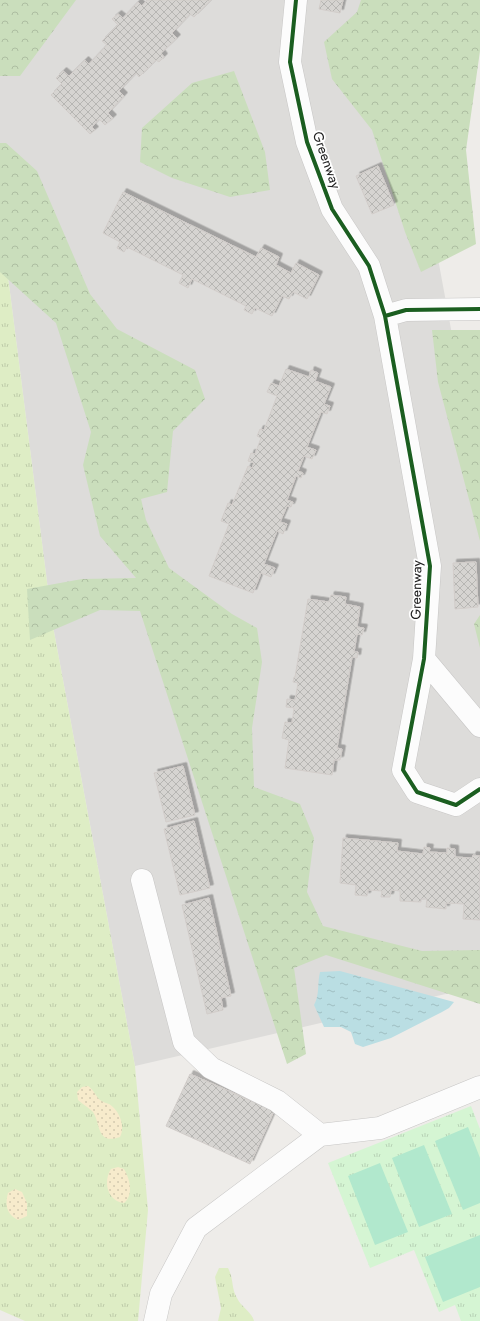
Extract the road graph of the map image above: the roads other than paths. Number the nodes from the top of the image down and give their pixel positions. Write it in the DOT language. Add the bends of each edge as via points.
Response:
graph roads {
  1 [pos="296,0"];
  2 [pos="480,309"];
  3 [pos="385,316"];
  4 [pos="424,659"];
  5 [pos="480,726"];
  6 [pos="480,789"];
  7 [pos="142,880"];
  8 [pos="480,1087"];
  9 [pos="320,1136"];
  10 [pos="155,1321"];
  1 -- 3 [label="street, Greenway" via="290,62 307,142 332,209 369,266"];
  2 -- 3 [label="street" via="406,310"];
  3 -- 4 [label="street, Greenway" via="430,566"];
  4 -- 5 [label="street"];
  4 -- 6 [label="street, Greenway" via="403,770 417,792 456,805"];
  7 -- 9 [label="street" via="184,1042 211,1068 278,1101"];
  8 -- 9 [label="street" via="380,1128"];
  9 -- 10 [label="street" via="196,1228 160,1294"];
}
